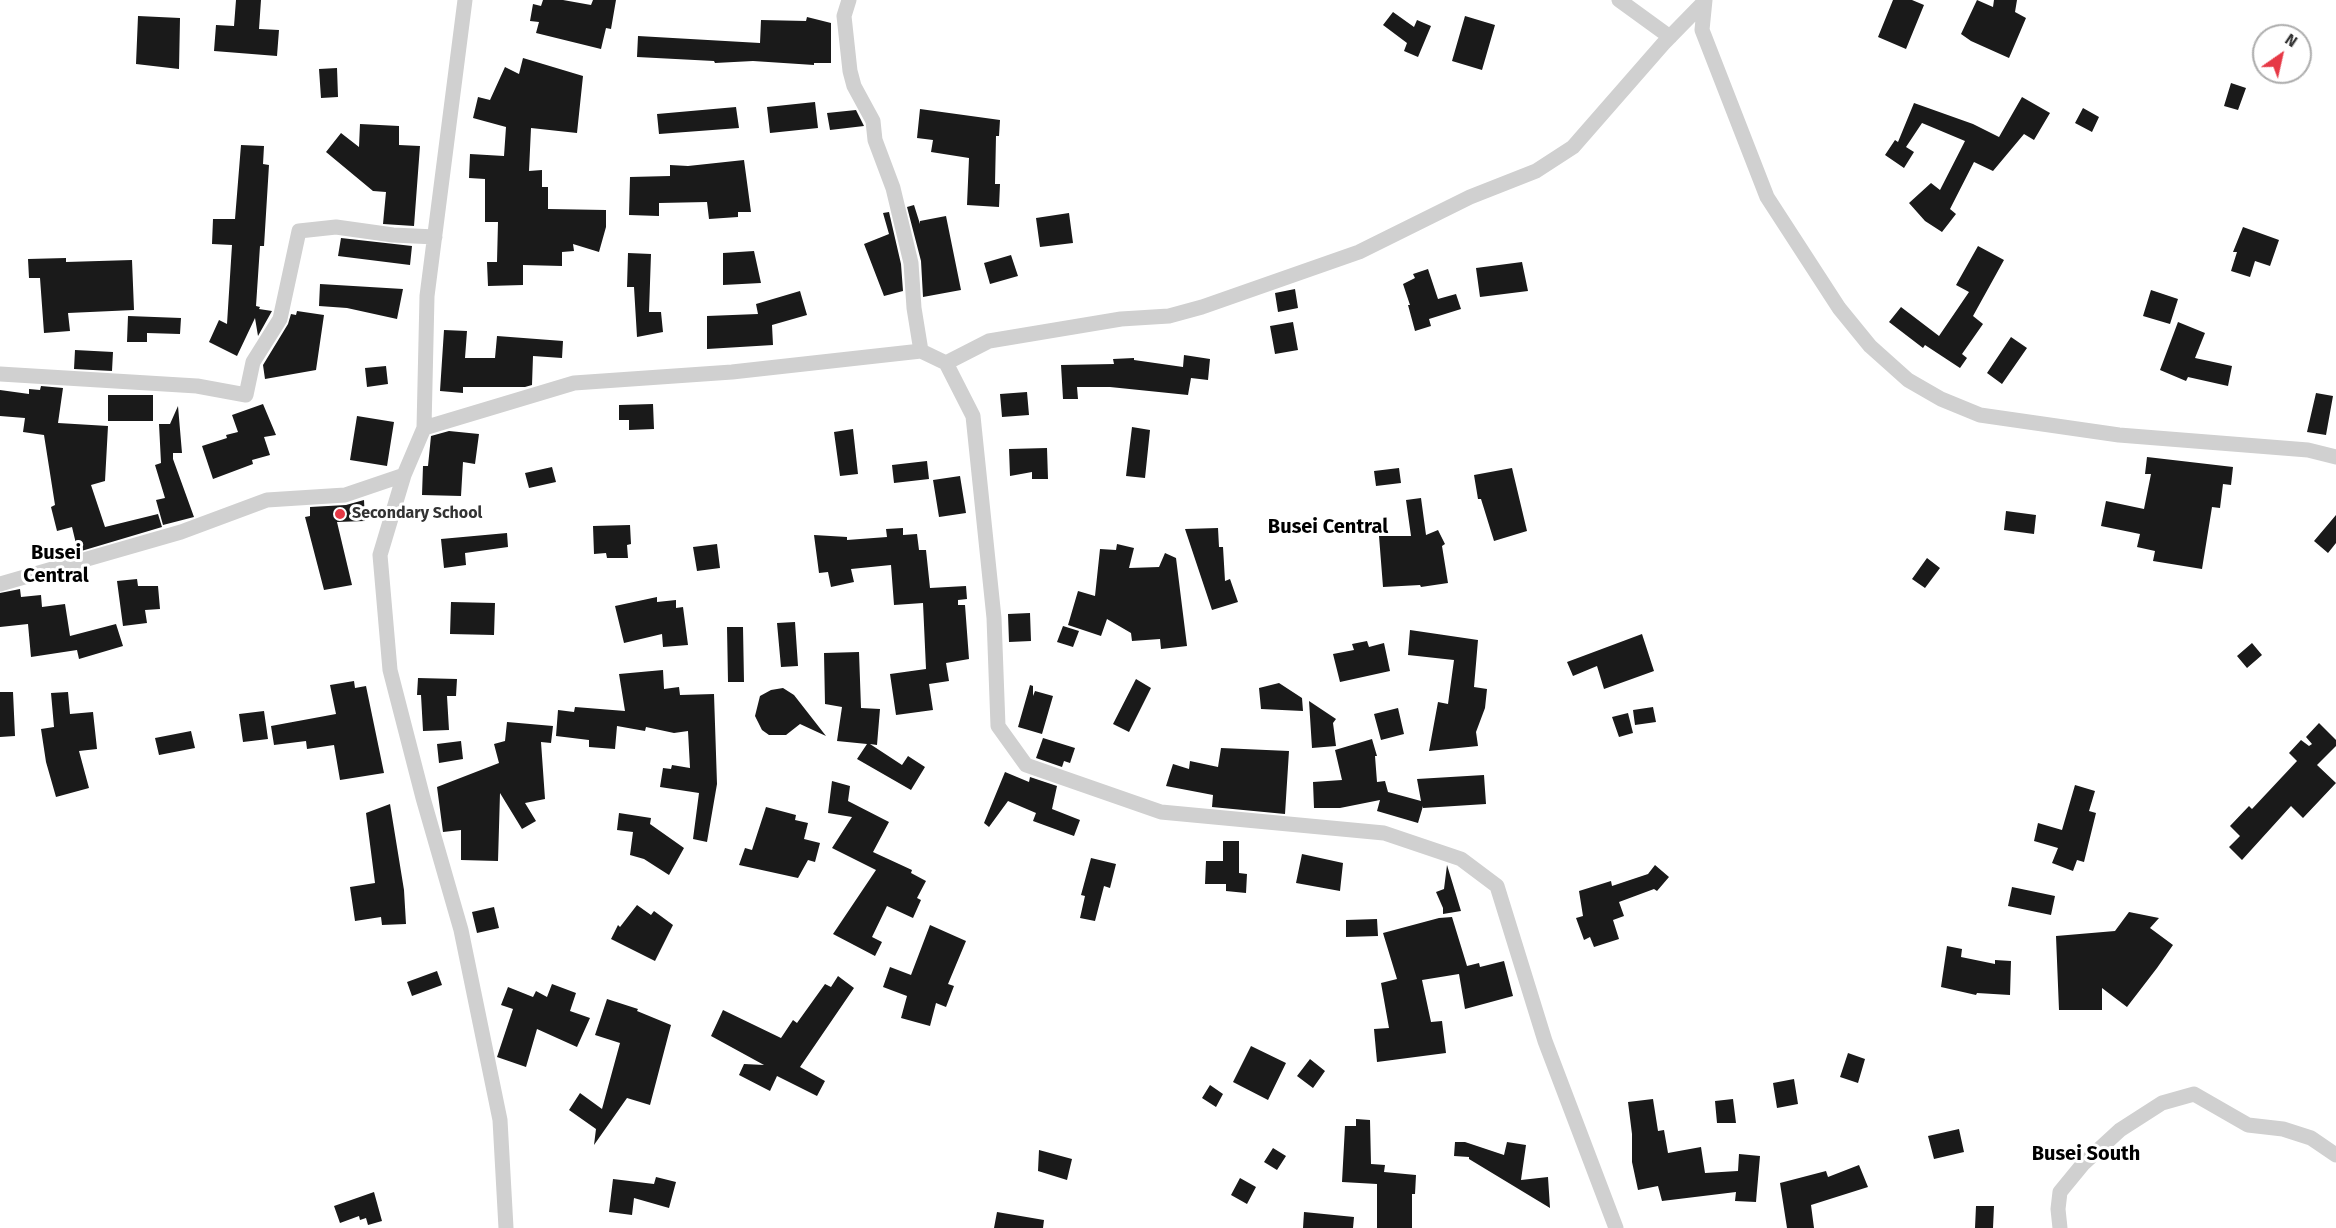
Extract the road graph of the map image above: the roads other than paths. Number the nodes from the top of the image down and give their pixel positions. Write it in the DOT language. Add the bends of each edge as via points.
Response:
graph roads {
  1 [pos="465,0"];
  2 [pos="849,0"];
  3 [pos="1619,0"];
  4 [pos="1705,1"];
  5 [pos="1670,37"];
  6 [pos="435,237"];
  7 [pos="921,351"];
  8 [pos="946,363"];
  9 [pos="0,374"];
  10 [pos="424,428"];
  11 [pos="2336,457"];
  12 [pos="404,474"];
  13 [pos="0,584"];
  14 [pos="2336,1155"];
  15 [pos="506,1228"];
  16 [pos="1616,1228"];
  17 [pos="2060,1228"];
  1 -- 6 [label="street"];
  2 -- 7 [label="street" via="845,27 850,70 873,121 875,140 893,188 911,263"];
  3 -- 5 [label="street"];
  4 -- 5 [label="street"];
  4 -- 11 [label="street" via="1702,30 1767,197 1839,308 1870,346 1908,380 1980,415 2119,435 2308,450"];
  5 -- 8 [label="street" via="1573,147 1536,171 1470,196 1359,252 1170,316 989,341"];
  6 -- 9 [label="street" via="336,227 299,231 280,319 253,362 246,395 197,386"];
  6 -- 10 [label="street" via="428,296"];
  7 -- 8 [label="street"];
  7 -- 10 [label="street" via="732,372 574,383"];
  8 -- 16 [label="street" via="973,416 994,618 998,726 1026,765 1161,812 1384,833 1461,859 1497,886 1545,1041"];
  10 -- 12 [label="street"];
  12 -- 13 [label="street" via="345,495 267,500 181,532"];
  12 -- 15 [label="street" via="380,555 390,670 461,930 500,1120"];
  14 -- 17 [label="street" via="2311,1138 2248,1125 2194,1094 2162,1103 2120,1130 2083,1164 2060,1192"];
}
